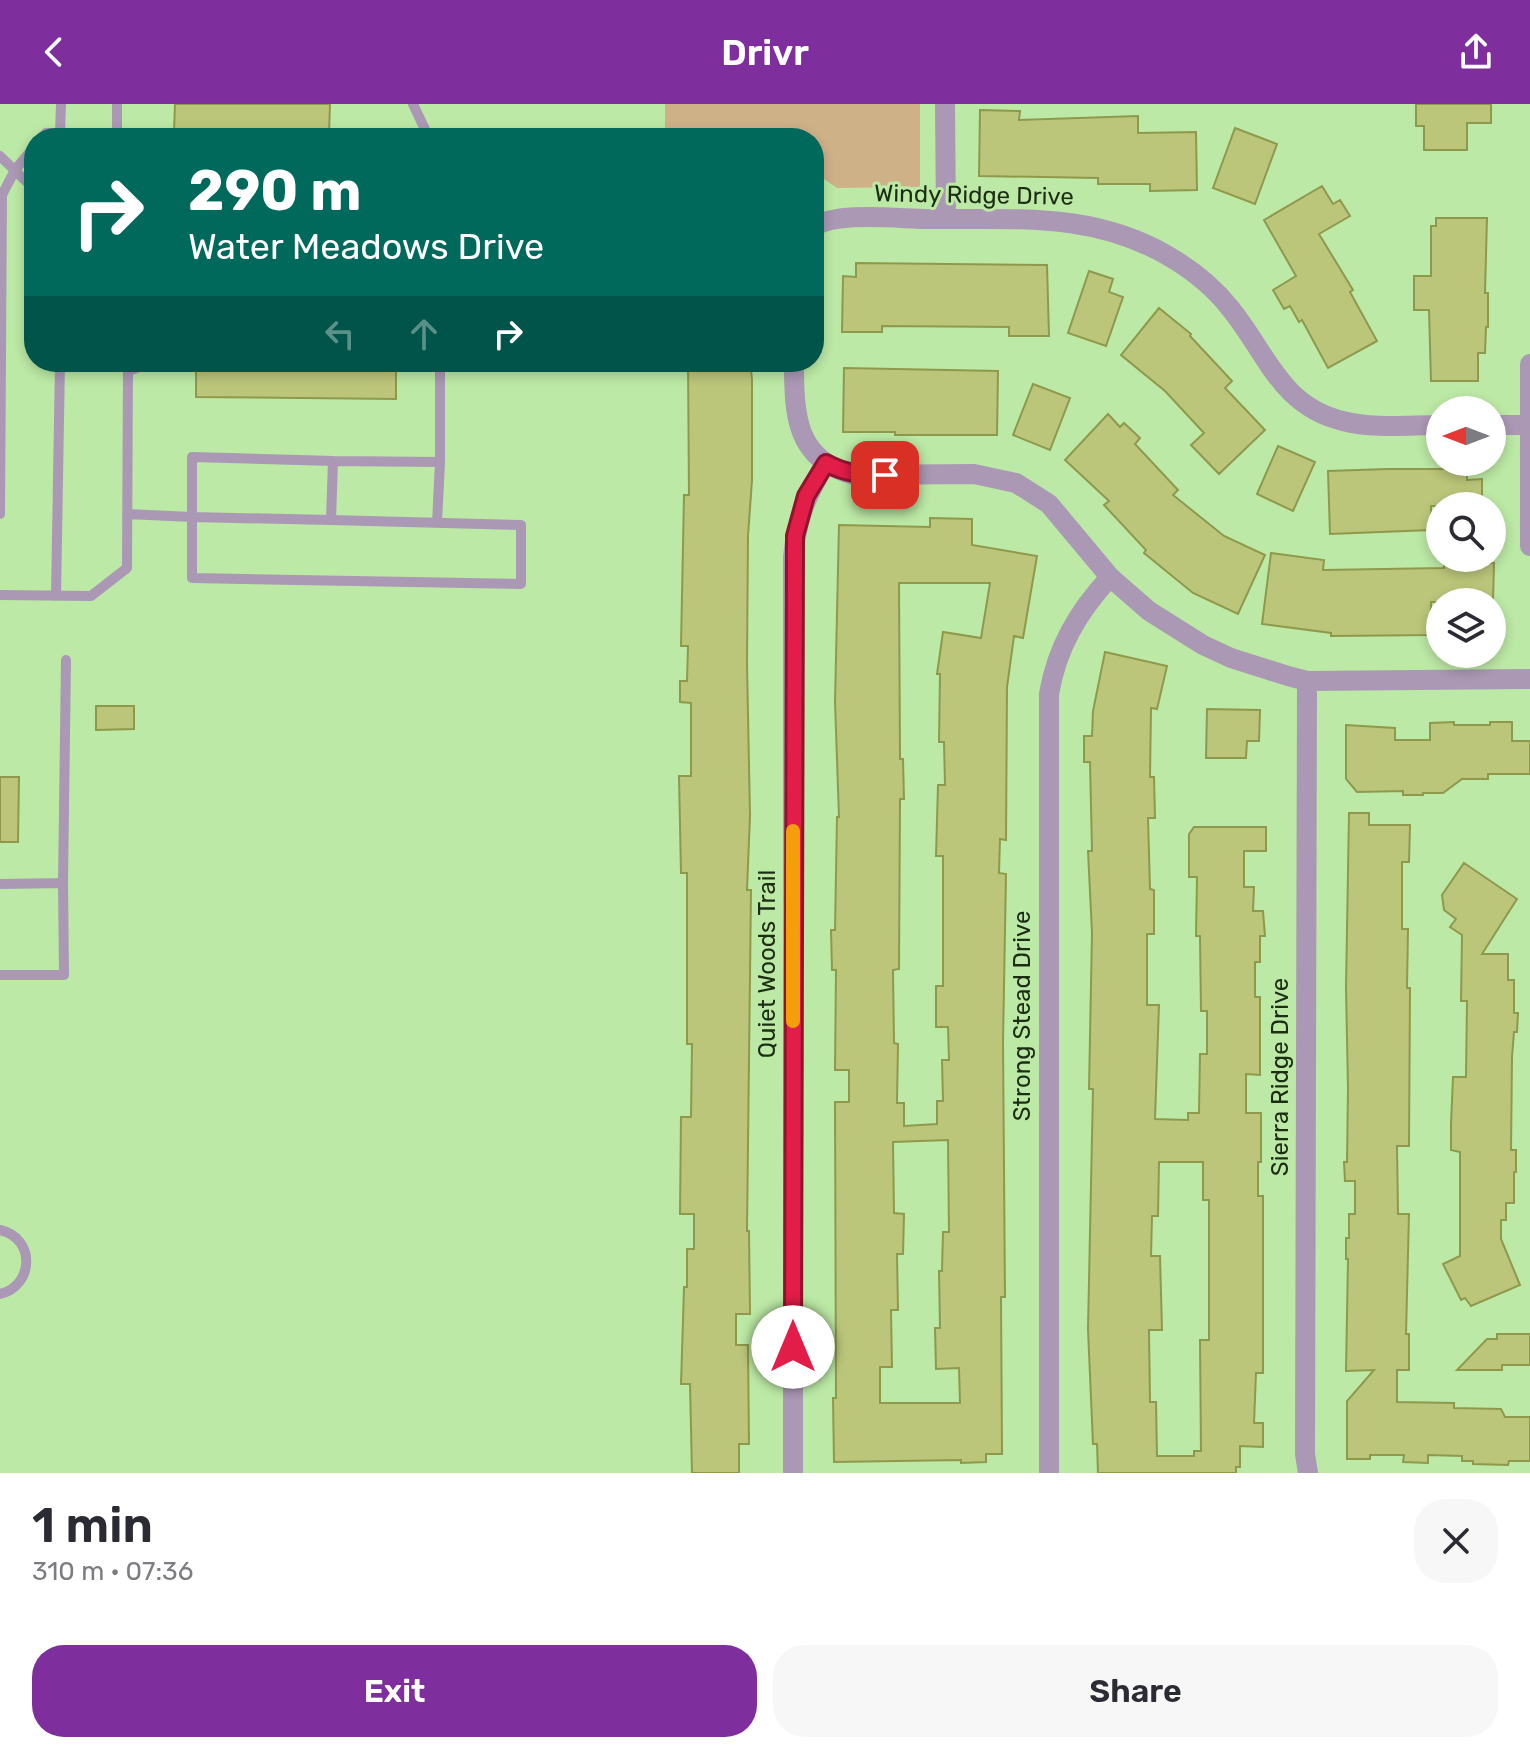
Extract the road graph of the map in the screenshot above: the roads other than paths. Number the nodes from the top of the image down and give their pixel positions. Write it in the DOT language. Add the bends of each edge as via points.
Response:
graph roads {
  1 [pos="61,104"];
  2 [pos="117,104"];
  3 [pos="413,104"];
  4 [pos="945,104"];
  5 [pos="60,128"];
  6 [pos="117,128"];
  7 [pos="424,128"];
  8 [pos="0,156"];
  9 [pos="24,159"];
  10 [pos="15,170"];
  11 [pos="24,179"];
  12 [pos="946,219"];
  13 [pos="824,222"];
  14 [pos="1530,364"];
  15 [pos="60,372"];
  16 [pos="128,372"];
  17 [pos="440,372"];
  18 [pos="794,372"];
  19 [pos="1426,425"];
  20 [pos="1506,425"];
  21 [pos="1530,425"];
  22 [pos="333,461"];
  23 [pos="440,462"];
  24 [pos="826,463"];
  25 [pos="0,514"];
  26 [pos="127,514"];
  27 [pos="192,517"];
  28 [pos="331,520"];
  29 [pos="437,523"];
  30 [pos="1530,546"];
  31 [pos="1110,577"];
  32 [pos="0,595"];
  33 [pos="56,596"];
  34 [pos="66,660"];
  35 [pos="1530,679"];
  36 [pos="1307,681"];
  37 [pos="63,883"];
  38 [pos="0,884"];
  39 [pos="0,975"];
  40 [pos="0,1230"];
  41 [pos="0,1294"];
  42 [pos="793,1473"];
  43 [pos="1049,1473"];
  44 [pos="1308,1473"];
  1 -- 5 [label="lane"];
  2 -- 6 [label="lane"];
  3 -- 7 [label="lane"];
  4 -- 12 [label="street"];
  8 -- 10 [label="lane"];
  9 -- 10 [label="lane"];
  10 -- 11 [label="lane"];
  10 -- 25 [label="lane" via="2,195"];
  12 -- 13 [label="street, Windy Ridge Drive"];
  12 -- 19 [label="street, Windy Ridge Drive" via="1062,220 1128,236 1173,259 1216,292 1281,384 1303,404 1358,425"];
  14 -- 21 [label="street"];
  15 -- 33 [label="lane"];
  16 -- 26 [label="lane"];
  17 -- 23 [label="lane"];
  18 -- 24 [label="street" via="796,419 812,452"];
  20 -- 21 [label="street"];
  21 -- 30 [label="street"];
  22 -- 23 [label="lane"];
  22 -- 27 [label="lane" via="192,457"];
  22 -- 28 [label="lane"];
  23 -- 29 [label="lane"];
  24 -- 31 [label="street" via="855,475 974,474 1016,483 1049,504"];
  24 -- 42 [label="street, Quiet Woods Trail" via="799,515 793,557"];
  26 -- 27 [label="lane"];
  26 -- 33 [label="lane" via="127,568 91,596"];
  27 -- 28 [label="lane"];
  27 -- 29 [label="lane" via="192,578 521,584 521,525"];
  28 -- 29 [label="lane"];
  31 -- 36 [label="street" via="1149,611 1203,645"];
  31 -- 43 [label="street, Strong Stead Drive" via="1063,643 1052,674 1047,715"];
  32 -- 33 [label="lane"];
  34 -- 37 [label="lane"];
  35 -- 36 [label="street"];
  36 -- 44 [label="street, Sierra Ridge Drive"];
  37 -- 38 [label="lane"];
  37 -- 39 [label="lane" via="64,975"];
  40 -- 41 [label="lane" via="22,1244 27,1264 20,1283"];
}
